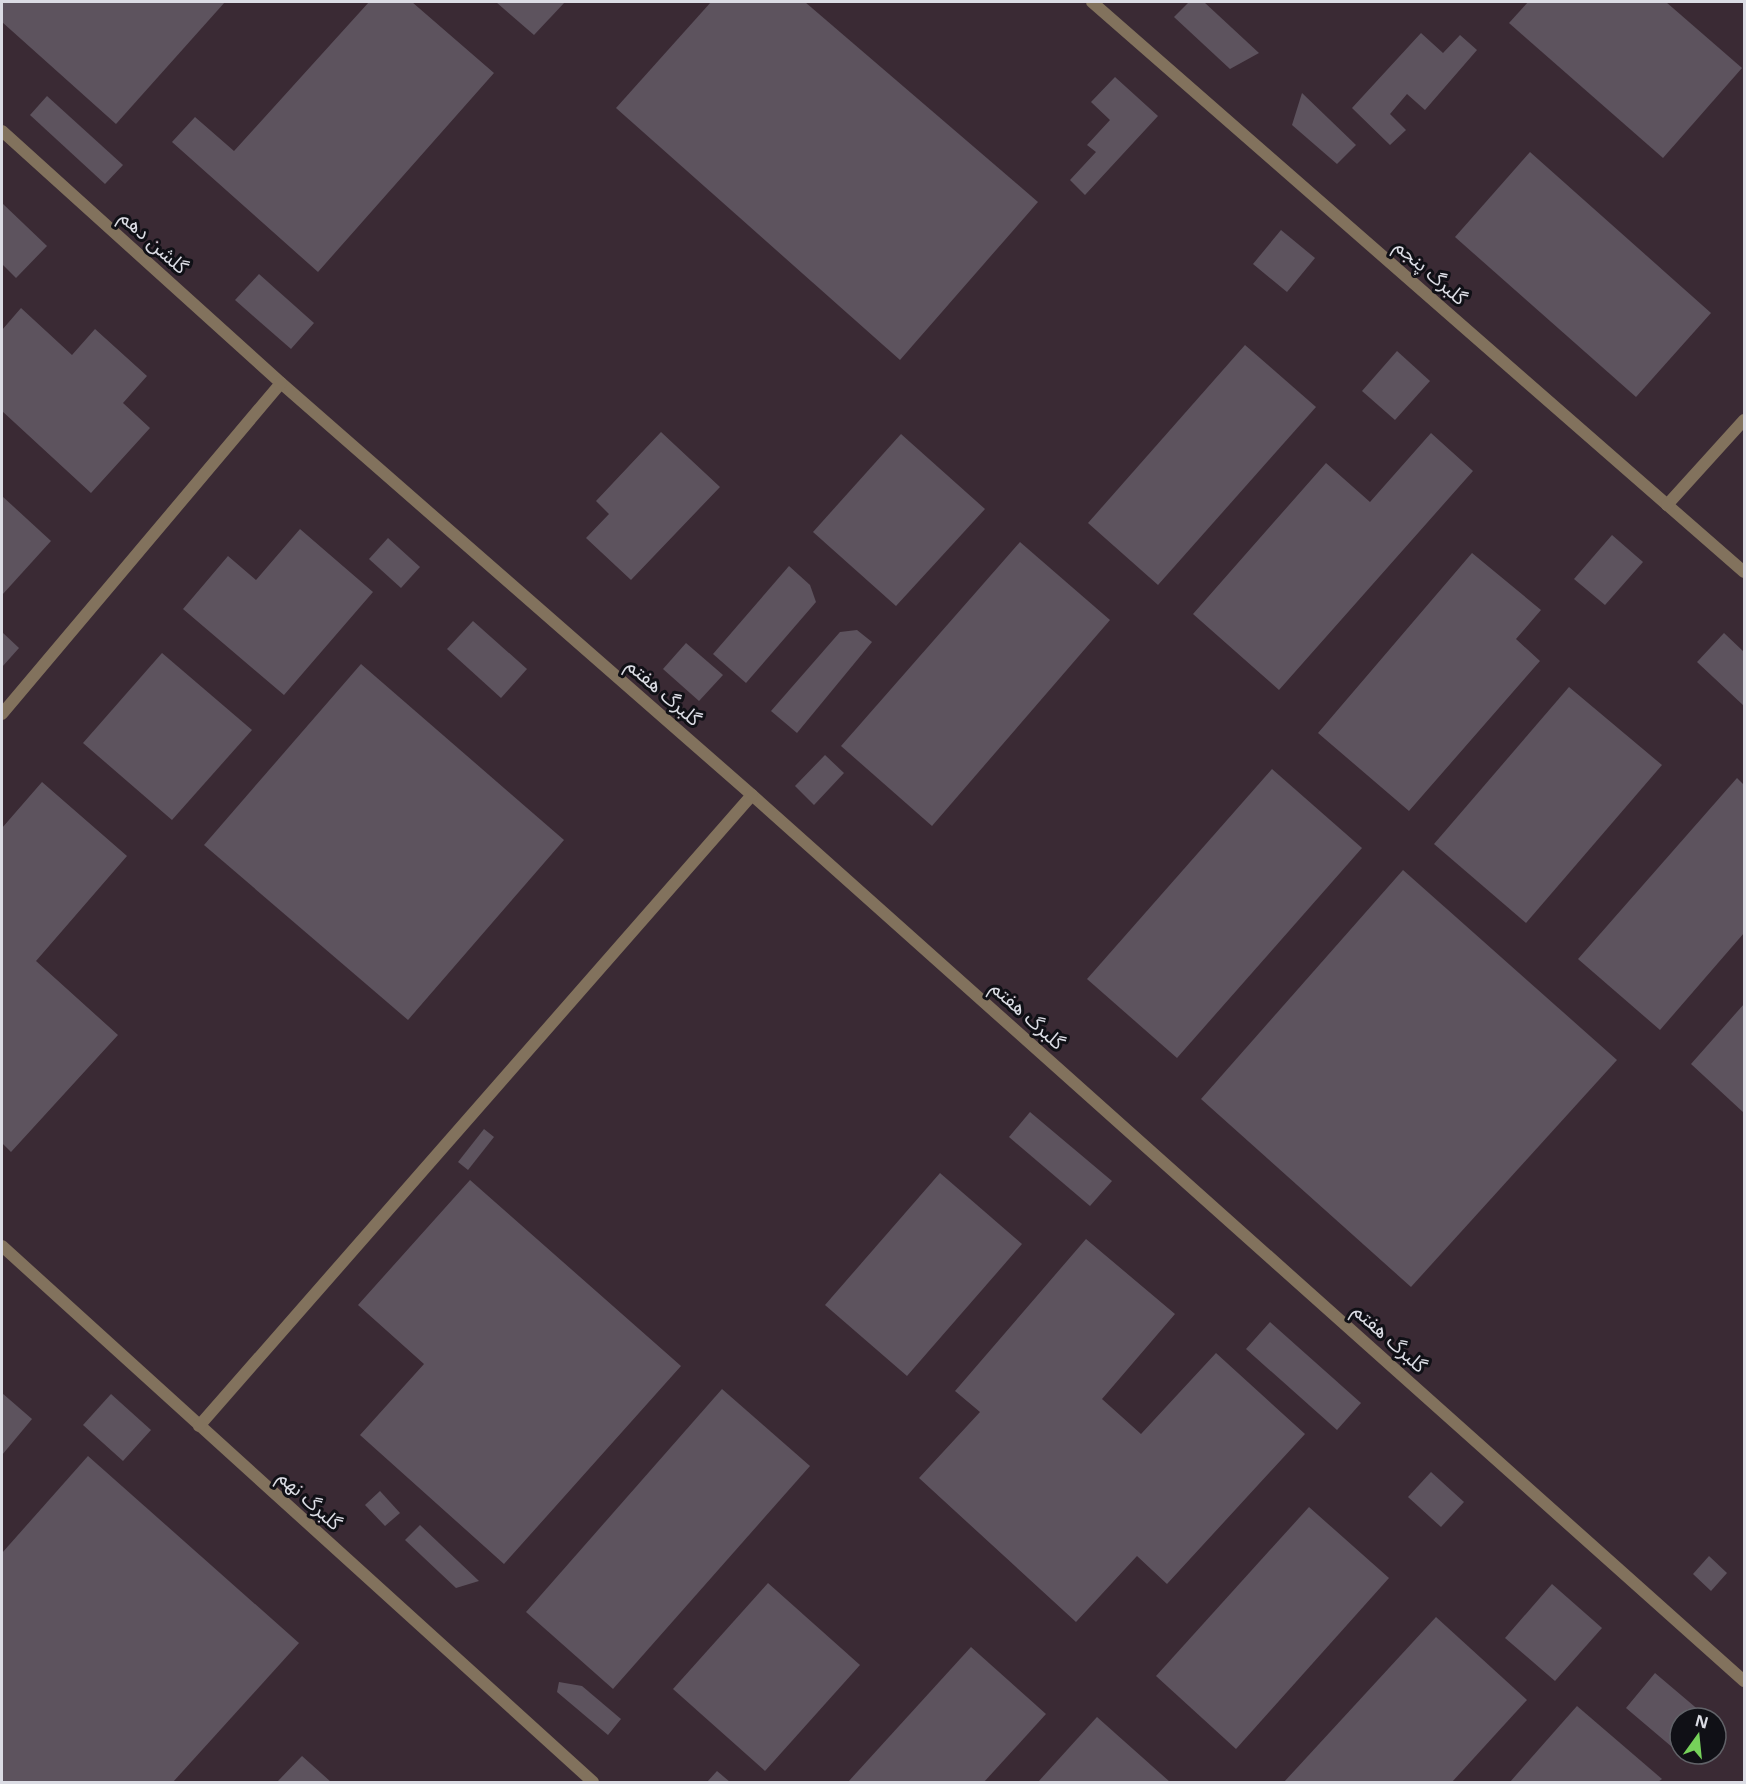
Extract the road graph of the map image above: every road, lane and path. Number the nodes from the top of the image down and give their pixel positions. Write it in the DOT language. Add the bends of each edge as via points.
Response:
graph roads {
  1 [pos="1092,2"];
  2 [pos="2,131"];
  3 [pos="281,382"];
  4 [pos="1744,420"];
  5 [pos="1667,505"];
  6 [pos="1744,572"];
  7 [pos="2,714"];
  8 [pos="752,795"];
  9 [pos="2,1246"];
  10 [pos="199,1426"];
  11 [pos="1744,1681"];
  12 [pos="593,1782"];
  1 -- 5 [label="street, گلبرگ پنجم"];
  2 -- 3 [label="street, گلشن دهم"];
  3 -- 7 [label="street"];
  3 -- 8 [label="street, گلبرگ هفتم"];
  4 -- 5 [label="street"];
  5 -- 6 [label="street, گلبرگ پنجم"];
  8 -- 10 [label="street"];
  8 -- 11 [label="street, گلبرگ هفتم"];
  9 -- 10 [label="street, گلبرگ نهم"];
  10 -- 12 [label="street, گلبرگ نهم"];
}
